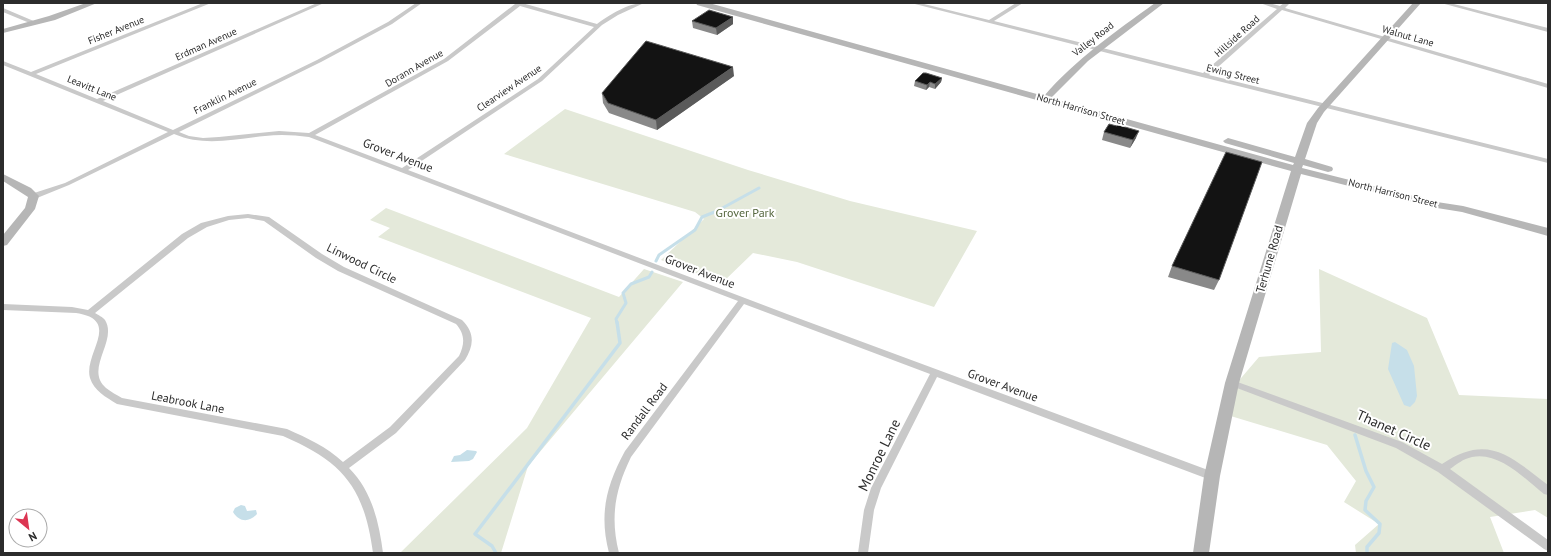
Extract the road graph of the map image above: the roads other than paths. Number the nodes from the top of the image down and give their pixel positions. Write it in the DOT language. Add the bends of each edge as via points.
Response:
graph roads {
  1 [pos="93,3"];
  2 [pos="208,3"];
  3 [pos="321,3"];
  4 [pos="419,3"];
  5 [pos="641,3"];
  6 [pos="700,3"];
  7 [pos="726,3"];
  8 [pos="914,3"];
  9 [pos="1020,3"];
  10 [pos="1160,3"];
  11 [pos="1263,3"];
  12 [pos="1287,3"];
  13 [pos="1417,3"];
  14 [pos="1444,3"];
  15 [pos="517,4"];
  16 [pos="717,8"];
  17 [pos="1281,8"];
  18 [pos="3,10"];
  19 [pos="756,11"];
  20 [pos="775,17"];
  21 [pos="989,22"];
  22 [pos="34,23"];
  23 [pos="597,26"];
  24 [pos="784,26"];
  25 [pos="1548,30"];
  26 [pos="3,31"];
  27 [pos="1385,38"];
  28 [pos="1097,49"];
  29 [pos="3,63"];
  30 [pos="31,74"];
  31 [pos="1204,76"];
  32 [pos="1548,86"];
  33 [pos="1049,96"];
  34 [pos="98,101"];
  35 [pos="1325,106"];
  36 [pos="174,132"];
  37 [pos="310,135"];
  38 [pos="1548,161"];
  39 [pos="1297,165"];
  40 [pos="403,170"];
  41 [pos="3,177"];
  42 [pos="34,196"];
  43 [pos="1548,232"];
  44 [pos="3,242"];
  45 [pos="744,300"];
  46 [pos="3,307"];
  47 [pos="89,313"];
  48 [pos="935,373"];
  49 [pos="1232,383"];
  50 [pos="343,467"];
  51 [pos="1442,469"];
  52 [pos="1212,476"];
  53 [pos="1548,491"];
  54 [pos="1548,546"];
  55 [pos="378,553"];
  56 [pos="614,553"];
  57 [pos="863,553"];
  58 [pos="1201,553"];
  1 -- 22 [label="street"];
  2 -- 30 [label="street, Fisher Avenue"];
  3 -- 34 [label="street, Erdman Avenue"];
  4 -- 36 [label="street, Franklin Avenue" via="376,31"];
  5 -- 23 [label="street, Clearview Avenue"];
  6 -- 16 [label="street, North Harrison Street"];
  7 -- 19 [label="street, North Harrison Street"];
  8 -- 21 [label="street, Ewing Street"];
  9 -- 21 [label="street"];
  10 -- 28 [label="street, Valley Road"];
  11 -- 17 [label="street, Walnut Lane"];
  12 -- 17 [label="street, Hillside Road"];
  13 -- 27 [label="street, Terhune Road"];
  14 -- 25 [label="street"];
  15 -- 23 [label="street"];
  15 -- 37 [label="street, Dorann Avenue" via="446,60"];
  16 -- 19 [label="street" via="728,6 749,12"];
  16 -- 24 [label="street, North Harrison Street"];
  17 -- 27 [label="street, Walnut Lane"];
  17 -- 31 [label="street, Hillside Road"];
  18 -- 22 [label="street"];
  19 -- 20 [label="street, North Harrison Street"];
  20 -- 24 [label="street" via="782,20"];
  20 -- 33 [label="street, North Harrison Street"];
  21 -- 28 [label="street, Ewing Street"];
  22 -- 26 [label="street"];
  23 -- 40 [label="street, Clearview Avenue" via="540,80"];
  24 -- 33 [label="street, North Harrison Street"];
  27 -- 32 [label="street, Walnut Lane"];
  27 -- 35 [label="street, Terhune Road"];
  28 -- 31 [label="street, Ewing Street"];
  28 -- 33 [label="street, Valley Road" via="1074,68"];
  29 -- 30 [label="street, Leavitt Lane"];
  30 -- 34 [label="street, Leavitt Lane"];
  31 -- 35 [label="street, Ewing Street"];
  33 -- 39 [label="street, North Harrison Street"];
  34 -- 36 [label="street, Leavitt Lane"];
  35 -- 38 [label="street, Ewing Street"];
  35 -- 39 [label="street, Terhune Road" via="1312,123"];
  36 -- 37 [label="street, Grover Avenue" via="188,138 209,140 278,132"];
  36 -- 42 [label="street, Franklin Avenue" via="67,184"];
  37 -- 40 [label="street, Grover Avenue"];
  39 -- 43 [label="street, North Harrison Street" via="1440,200 1463,209"];
  39 -- 49 [label="street, Terhune Road"];
  40 -- 45 [label="street, Grover Avenue"];
  41 -- 42 [label="street"];
  42 -- 44 [label="street" via="30,209"];
  45 -- 48 [label="street, Grover Avenue"];
  45 -- 56 [label="street, Randall Road" via="619,469 609,504 608,522"];
  46 -- 47 [label="street" via="77,310"];
  47 -- 50 [label="street, Leabrook Lane" via="97,317 104,331 104,339 93,370 100,390 108,396 120,401 284,432 322,450"];
  47 -- 50 [label="street, Linwood Circle" via="194,230 217,221 248,216 266,219 341,269 458,322 464,328 468,340 462,358 394,430"];
  48 -- 52 [label="street, Grover Avenue"];
  48 -- 57 [label="street, Monroe Lane" via="876,488 869,510"];
  49 -- 51 [label="street, Thanet Circle" via="1379,436"];
  49 -- 52 [label="street, Terhune Road"];
  50 -- 55 [label="street, Leabrook Lane" via="354,479 365,498 377,537"];
  51 -- 53 [label="street" via="1455,458 1466,454 1491,454 1507,461"];
  51 -- 54 [label="street, Thanet Circle"];
  52 -- 58 [label="street, Terhune Road"];
}
